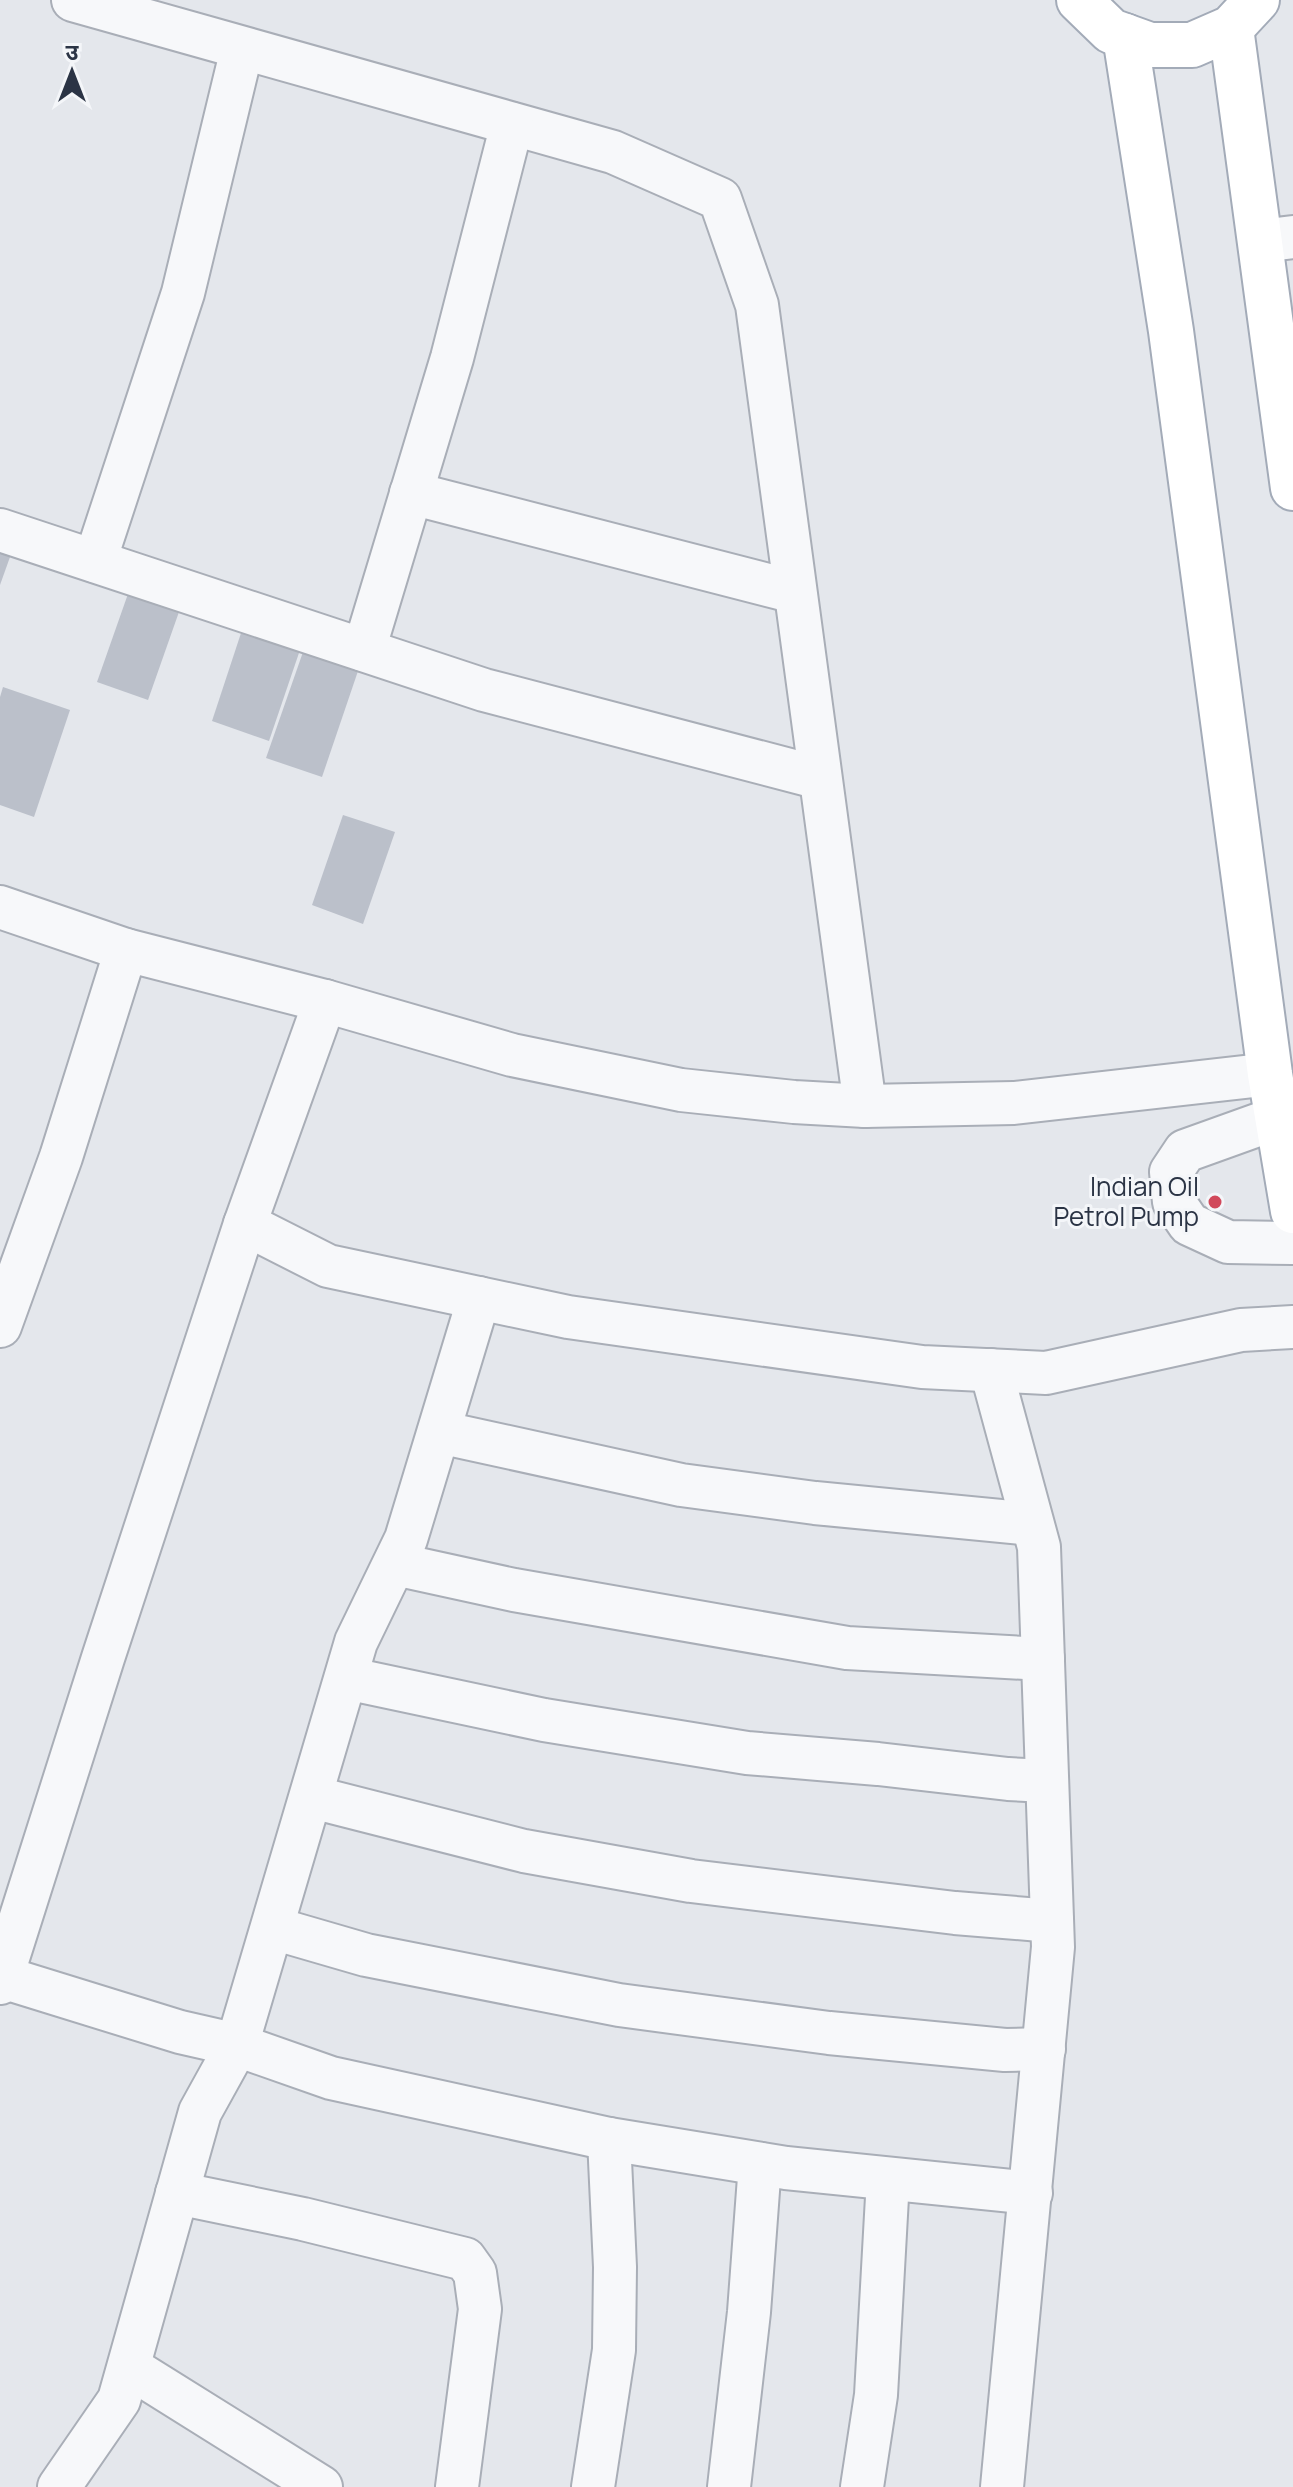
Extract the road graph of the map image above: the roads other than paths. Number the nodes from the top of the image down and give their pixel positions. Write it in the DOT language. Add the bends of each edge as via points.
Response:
graph roads {
  1 [pos="73,0"];
  2 [pos="1079,0"];
  3 [pos="1244,14"];
  4 [pos="1125,36"];
  5 [pos="242,49"];
  6 [pos="512,124"];
  7 [pos="1276,239"];
  8 [pos="1285,370"];
  9 [pos="1293,488"];
  10 [pos="411,493"];
  11 [pos="0,530"];
  12 [pos="95,561"];
  13 [pos="795,592"];
  14 [pos="364,650"];
  15 [pos="820,778"];
  16 [pos="0,907"];
  17 [pos="126,950"];
  18 [pos="325,1001"];
  19 [pos="1270,1074"];
  20 [pos="865,1106"];
  21 [pos="1277,1118"];
  22 [pos="1293,1211"];
  23 [pos="245,1224"];
  24 [pos="1293,1243"];
  25 [pos="479,1298"];
  26 [pos="0,1326"];
  27 [pos="1293,1327"];
  28 [pos="991,1370"];
  29 [pos="439,1432"];
  30 [pos="1032,1524"];
  31 [pos="395,1564"];
  32 [pos="1043,1659"];
  33 [pos="346,1678"];
  34 [pos="1047,1781"];
  35 [pos="312,1797"];
  36 [pos="1052,1921"];
  37 [pos="273,1928"];
  38 [pos="1,1980"];
  39 [pos="237,2045"];
  40 [pos="1044,2049"];
  41 [pos="609,2139"];
  42 [pos="760,2164"];
  43 [pos="888,2179"];
  44 [pos="177,2193"];
  45 [pos="1031,2193"];
  46 [pos="129,2367"];
  47 [pos="71,2483"];
  48 [pos="321,2487"];
  49 [pos="457,2487"];
  50 [pos="593,2487"];
  51 [pos="729,2487"];
  52 [pos="862,2487"];
  53 [pos="1002,2487"];
  1 -- 5 [label="street"];
  2 -- 4 [label="main road" via="1111,31"];
  3 -- 4 [label="main road" via="1192,45 1150,45"];
  3 -- 7 [label="main road"];
  4 -- 19 [label="main road" via="1171,331"];
  5 -- 6 [label="street"];
  5 -- 12 [label="street" via="183,293"];
  6 -- 10 [label="street"];
  6 -- 13 [label="street" via="613,152 720,199 757,305"];
  7 -- 8 [label="main road"];
  8 -- 9 [label="main road"];
  10 -- 13 [label="street"];
  10 -- 14 [label="street"];
  11 -- 12 [label="street"];
  12 -- 14 [label="street"];
  13 -- 15 [label="street"];
  14 -- 15 [label="street" via="484,690"];
  15 -- 20 [label="street"];
  16 -- 17 [label="street"];
  17 -- 18 [label="street"];
  17 -- 26 [label="street" via="61,1157"];
  18 -- 20 [label="street" via="512,1055 681,1090"];
  18 -- 23 [label="street"];
  19 -- 20 [label="street" via="1014,1103"];
  19 -- 21 [label="main road"];
  21 -- 22 [label="main road"];
  21 -- 24 [label="street" via="1185,1151 1171,1172 1174,1202 1189,1224 1228,1242"];
  23 -- 25 [label="street" via="328,1266"];
  23 -- 38 [label="street"];
  25 -- 28 [label="street" via="568,1317 922,1367"];
  25 -- 29 [label="street"];
  27 -- 28 [label="street" via="1241,1330 1046,1373"];
  28 -- 30 [label="street"];
  29 -- 30 [label="street" via="681,1485"];
  29 -- 31 [label="street"];
  30 -- 32 [label="street" via="1039,1547"];
  31 -- 32 [label="street" via="847,1648"];
  31 -- 33 [label="street" via="356,1642"];
  32 -- 34 [label="street"];
  33 -- 34 [label="street" via="544,1720 717,1749"];
  33 -- 35 [label="street"];
  34 -- 36 [label="street"];
  35 -- 36 [label="street" via="524,1851 691,1881"];
  35 -- 37 [label="street"];
  36 -- 40 [label="street"];
  37 -- 39 [label="street"];
  37 -- 40 [label="street" via="366,1955 619,2005 829,2033"];
  38 -- 39 [label="street"];
  39 -- 41 [label="street" via="331,2078"];
  39 -- 44 [label="street" via="200,2112"];
  40 -- 45 [label="street"];
  41 -- 42 [label="street"];
  41 -- 50 [label="street" via="614,2350"];
  42 -- 43 [label="street"];
  42 -- 51 [label="street"];
  43 -- 45 [label="street"];
  43 -- 52 [label="street" via="876,2395"];
  44 -- 46 [label="street"];
  44 -- 49 [label="street" via="465,2259 475,2273 480,2309"];
  45 -- 53 [label="street"];
  46 -- 47 [label="street" via="119,2400"];
  46 -- 48 [label="street"];
}
